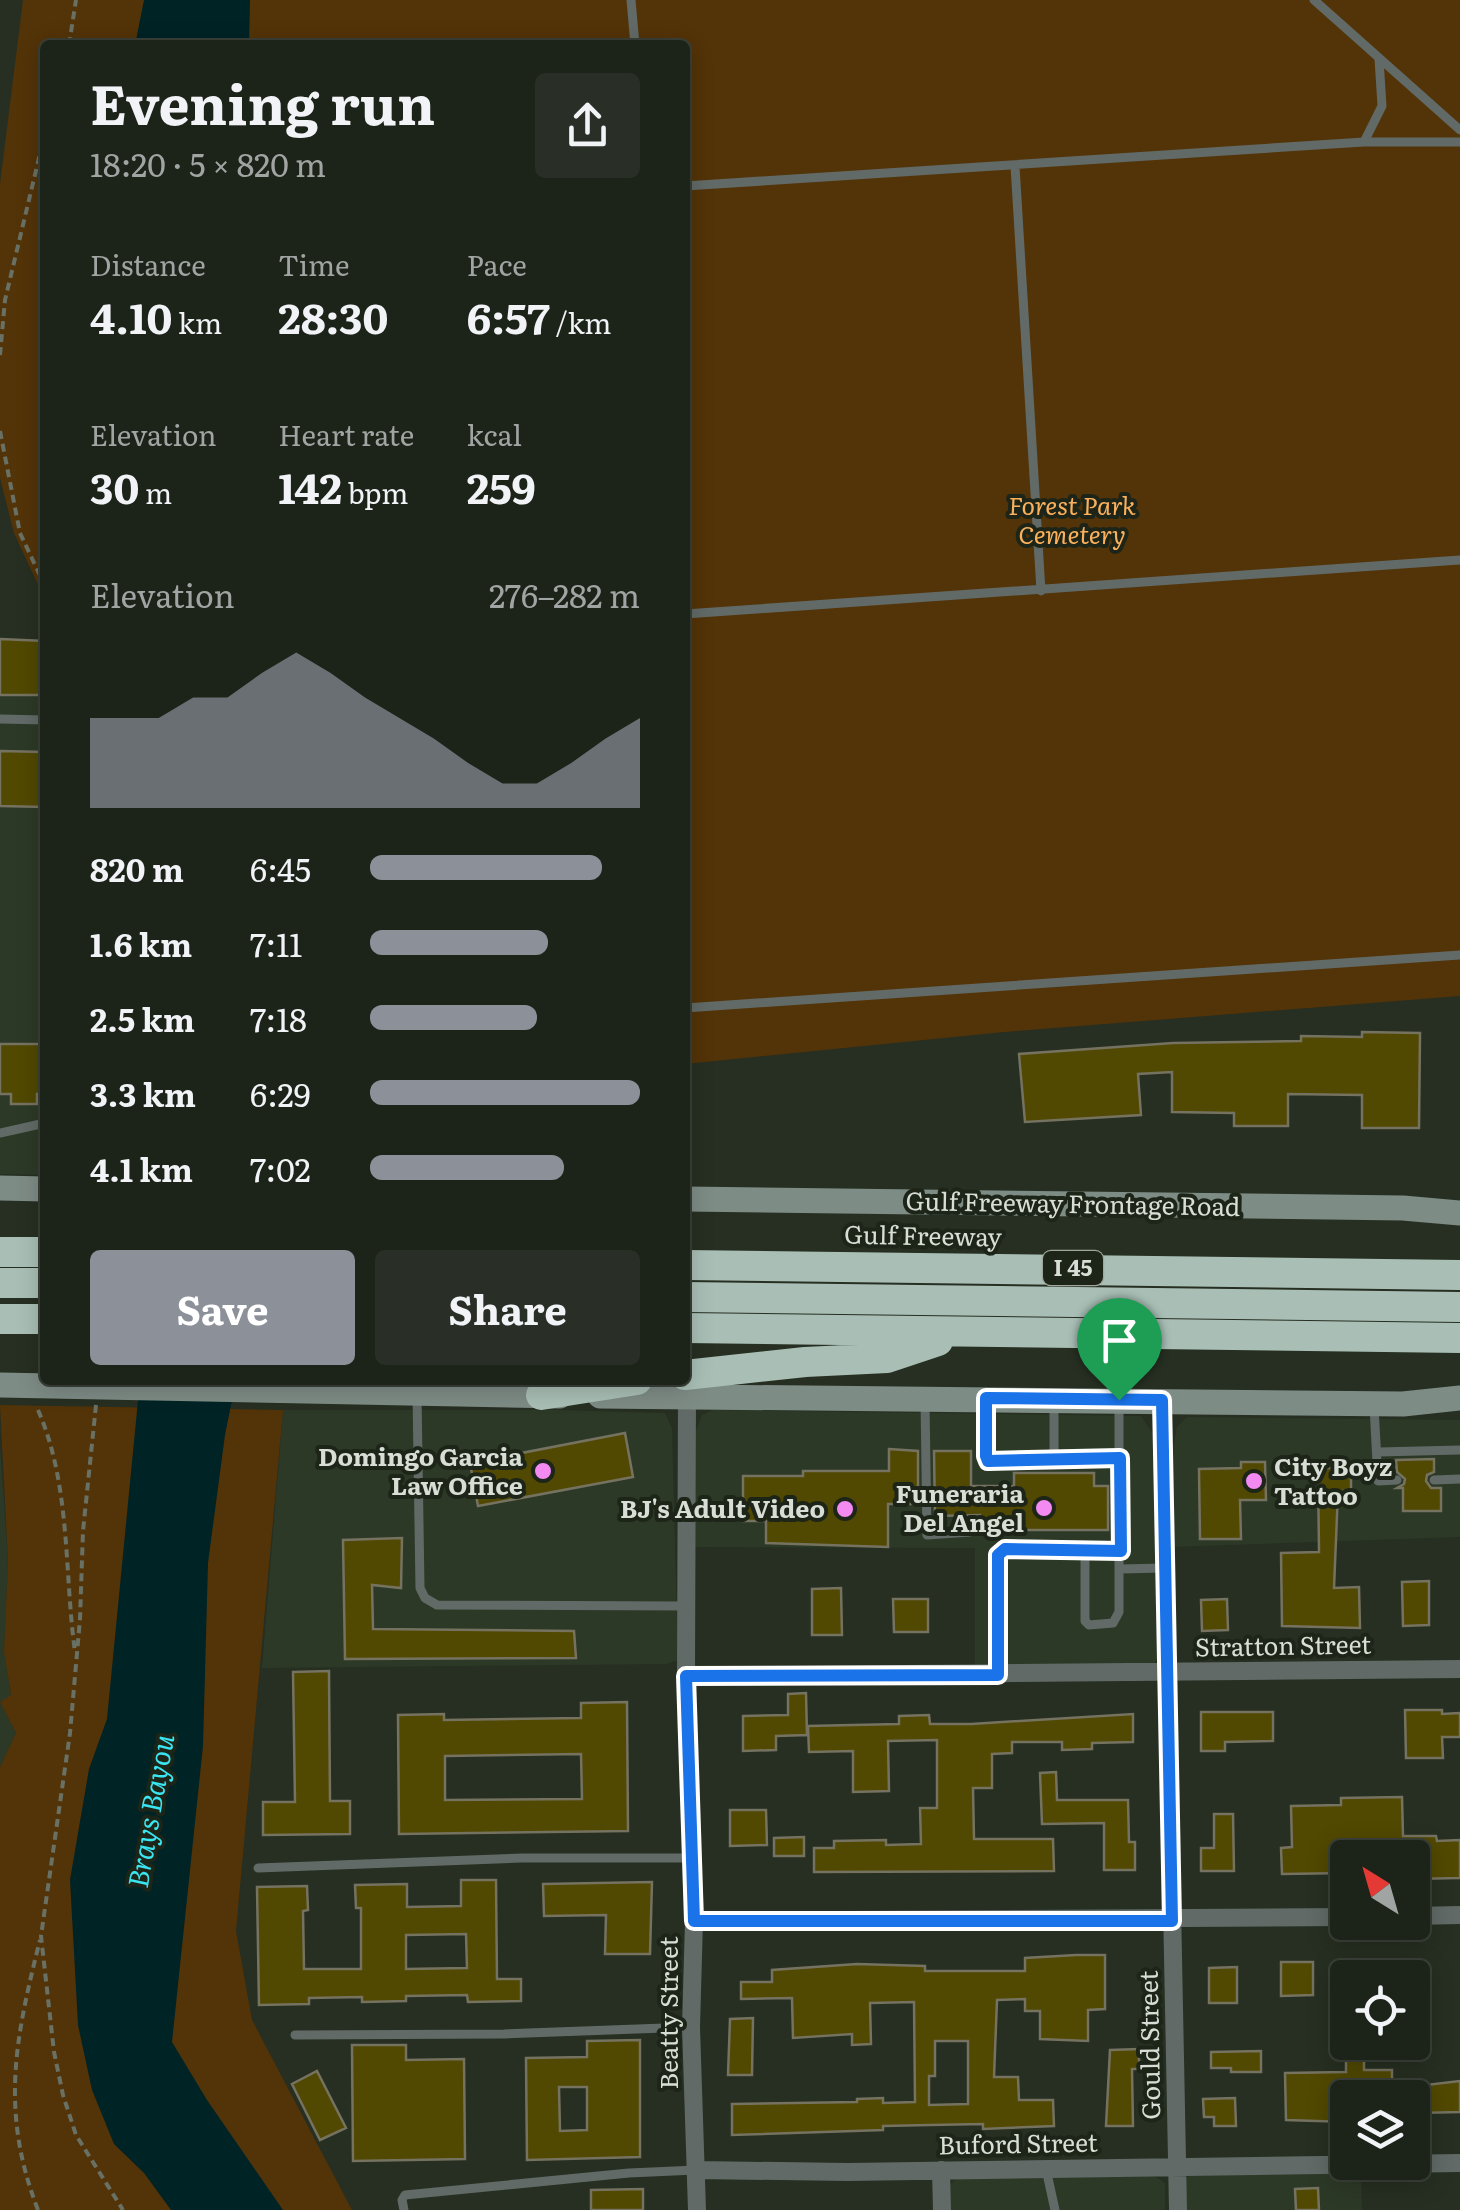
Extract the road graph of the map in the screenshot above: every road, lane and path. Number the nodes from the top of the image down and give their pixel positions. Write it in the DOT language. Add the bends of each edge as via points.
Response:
graph roads {
  1 [pos="76,0"];
  2 [pos="632,0"];
  3 [pos="1314,0"];
  4 [pos="70,40"];
  5 [pos="634,40"];
  6 [pos="1379,58"];
  7 [pos="1460,130"];
  8 [pos="1364,142"];
  9 [pos="1460,142"];
  10 [pos="40,154"];
  11 [pos="1015,166"];
  12 [pos="690,186"];
  13 [pos="0,356"];
  14 [pos="0,432"];
  15 [pos="1460,560"];
  16 [pos="40,576"];
  17 [pos="1042,591"];
  18 [pos="690,614"];
  19 [pos="0,718"];
  20 [pos="40,720"];
  21 [pos="1460,955"];
  22 [pos="690,1008"];
  23 [pos="40,1124"];
  24 [pos="0,1134"];
  25 [pos="0,1188"];
  26 [pos="40,1189"];
  27 [pos="690,1199"];
  28 [pos="1460,1205"];
  29 [pos="1429,1209"];
  30 [pos="1460,1213"];
  31 [pos="0,1252"];
  32 [pos="40,1252"];
  33 [pos="690,1264"];
  34 [pos="1460,1275"];
  35 [pos="0,1283"];
  36 [pos="40,1283"];
  37 [pos="690,1298"];
  38 [pos="1460,1307"];
  39 [pos="0,1319"];
  40 [pos="38,1319"];
  41 [pos="690,1328"];
  42 [pos="960,1333"];
  43 [pos="1460,1338"];
  44 [pos="2,1385"];
  45 [pos="607,1385"];
  46 [pos="686,1386"];
  47 [pos="417,1392"];
  48 [pos="541,1396"];
  49 [pos="98,1397"];
  50 [pos="925,1398"];
  51 [pos="986,1398"];
  52 [pos="1460,1398"];
  53 [pos="1054,1399"];
  54 [pos="1119,1400"];
  55 [pos="1162,1400"];
  56 [pos="1374,1404"];
  57 [pos="1403,1404"];
  58 [pos="38,1410"];
  59 [pos="1460,1410"];
  60 [pos="1460,1450"];
  61 [pos="1378,1452"];
  62 [pos="1120,1458"];
  63 [pos="1054,1460"];
  64 [pos="1460,1479"];
  65 [pos="1397,1480"];
  66 [pos="1434,1480"];
  67 [pos="970,1532"];
  68 [pos="1084,1550"];
  69 [pos="1121,1551"];
  70 [pos="1164,1568"];
  71 [pos="1120,1569"];
  72 [pos="686,1606"];
  73 [pos="76,1660"];
  74 [pos="1460,1669"];
  75 [pos="1168,1673"];
  76 [pos="998,1675"];
  77 [pos="686,1676"];
  78 [pos="692,1858"];
  79 [pos="258,1868"];
  80 [pos="1460,1915"];
  81 [pos="1430,1916"];
  82 [pos="1330,1917"];
  83 [pos="694,1921"];
  84 [pos="1172,1921"];
  85 [pos="41,1936"];
  86 [pos="692,2027"];
  87 [pos="295,2034"];
  88 [pos="1460,2163"];
  89 [pos="1177,2168"];
  90 [pos="1046,2169"];
  91 [pos="696,2170"];
  92 [pos="942,2170"];
  93 [pos="38,2210"];
  94 [pos="123,2210"];
  95 [pos="404,2210"];
  96 [pos="697,2210"];
  97 [pos="942,2210"];
  98 [pos="1055,2210"];
  99 [pos="1178,2210"];
  1 -- 4 [label="path"];
  2 -- 5 [label="lane"];
  3 -- 6 [label="lane"];
  6 -- 7 [label="lane"];
  6 -- 8 [label="lane" via="1382,106"];
  8 -- 9 [label="lane"];
  8 -- 11 [label="lane"];
  10 -- 13 [label="path" via="5,300"];
  11 -- 12 [label="lane"];
  11 -- 17 [label="lane"];
  14 -- 16 [label="path" via="20,534"];
  15 -- 17 [label="lane"];
  17 -- 18 [label="lane"];
  19 -- 20 [label="lane"];
  21 -- 22 [label="lane"];
  23 -- 24 [label="lane"];
  25 -- 26 [label="main road"];
  27 -- 29 [label="main road, Gulf Freeway Frontage Road"];
  28 -- 29 [label="main road"];
  29 -- 30 [label="main road, Gulf Freeway Frontage Road"];
  31 -- 32 [label="highway"];
  33 -- 34 [label="highway, Gulf Freeway / I 45"];
  35 -- 36 [label="highway"];
  37 -- 38 [label="highway"];
  39 -- 40 [label="highway"];
  41 -- 42 [label="highway"];
  42 -- 43 [label="highway"];
  42 -- 46 [label="highway" via="887,1358 804,1362"];
  44 -- 47 [label="main road"];
  45 -- 48 [label="highway"];
  46 -- 48 [label="main road"];
  46 -- 50 [label="main road"];
  46 -- 72 [label="street, Beatty Street"];
  47 -- 48 [label="main road"];
  47 -- 72 [label="lane" via="420,1588 426,1598 438,1605"];
  49 -- 73 [label="path"];
  50 -- 51 [label="main road"];
  50 -- 67 [label="lane" via="927,1536"];
  51 -- 53 [label="main road"];
  51 -- 63 [label="lane" via="988,1461"];
  52 -- 57 [label="main road"];
  53 -- 54 [label="main road"];
  53 -- 63 [label="lane"];
  54 -- 55 [label="main road"];
  54 -- 62 [label="lane"];
  55 -- 56 [label="main road"];
  55 -- 70 [label="street, Gould Street"];
  56 -- 57 [label="main road"];
  56 -- 61 [label="lane"];
  57 -- 59 [label="main road"];
  58 -- 73 [label="path" via="61,1503"];
  60 -- 61 [label="lane"];
  61 -- 65 [label="lane" via="1378,1481"];
  62 -- 63 [label="lane"];
  62 -- 69 [label="lane"];
  64 -- 66 [label="lane"];
  68 -- 69 [label="lane"];
  68 -- 71 [label="lane" via="1088,1625 1118,1618"];
  68 -- 76 [label="lane" via="1005,1549 998,1555"];
  69 -- 71 [label="lane"];
  70 -- 71 [label="lane"];
  70 -- 75 [label="street, Gould Street"];
  72 -- 77 [label="street, Beatty Street"];
  73 -- 85 [label="path"];
  74 -- 75 [label="street, Stratton Street"];
  75 -- 76 [label="street, Stratton Street"];
  75 -- 84 [label="street, Gould Street"];
  76 -- 77 [label="street, Stratton Street"];
  77 -- 78 [label="street, Beatty Street"];
  78 -- 79 [label="lane"];
  78 -- 83 [label="street, Beatty Street"];
  80 -- 81 [label="street"];
  82 -- 84 [label="street"];
  83 -- 84 [label="street"];
  83 -- 86 [label="street, Beatty Street"];
  84 -- 89 [label="street, Gould Street"];
  85 -- 93 [label="path" via="16,2027 7,2096 21,2170"];
  85 -- 94 [label="path" via="54,2052 76,2136"];
  86 -- 87 [label="lane"];
  86 -- 91 [label="street, Beatty Street"];
  88 -- 89 [label="street, Buford Street"];
  89 -- 90 [label="street, Buford Street"];
  89 -- 99 [label="street, Gould Street"];
  90 -- 92 [label="street, Buford Street"];
  90 -- 98 [label="lane"];
  91 -- 92 [label="street, Buford Street"];
  91 -- 95 [label="lane" via="406,2195"];
  91 -- 96 [label="street, Beatty Street"];
  92 -- 97 [label="street"];
}
